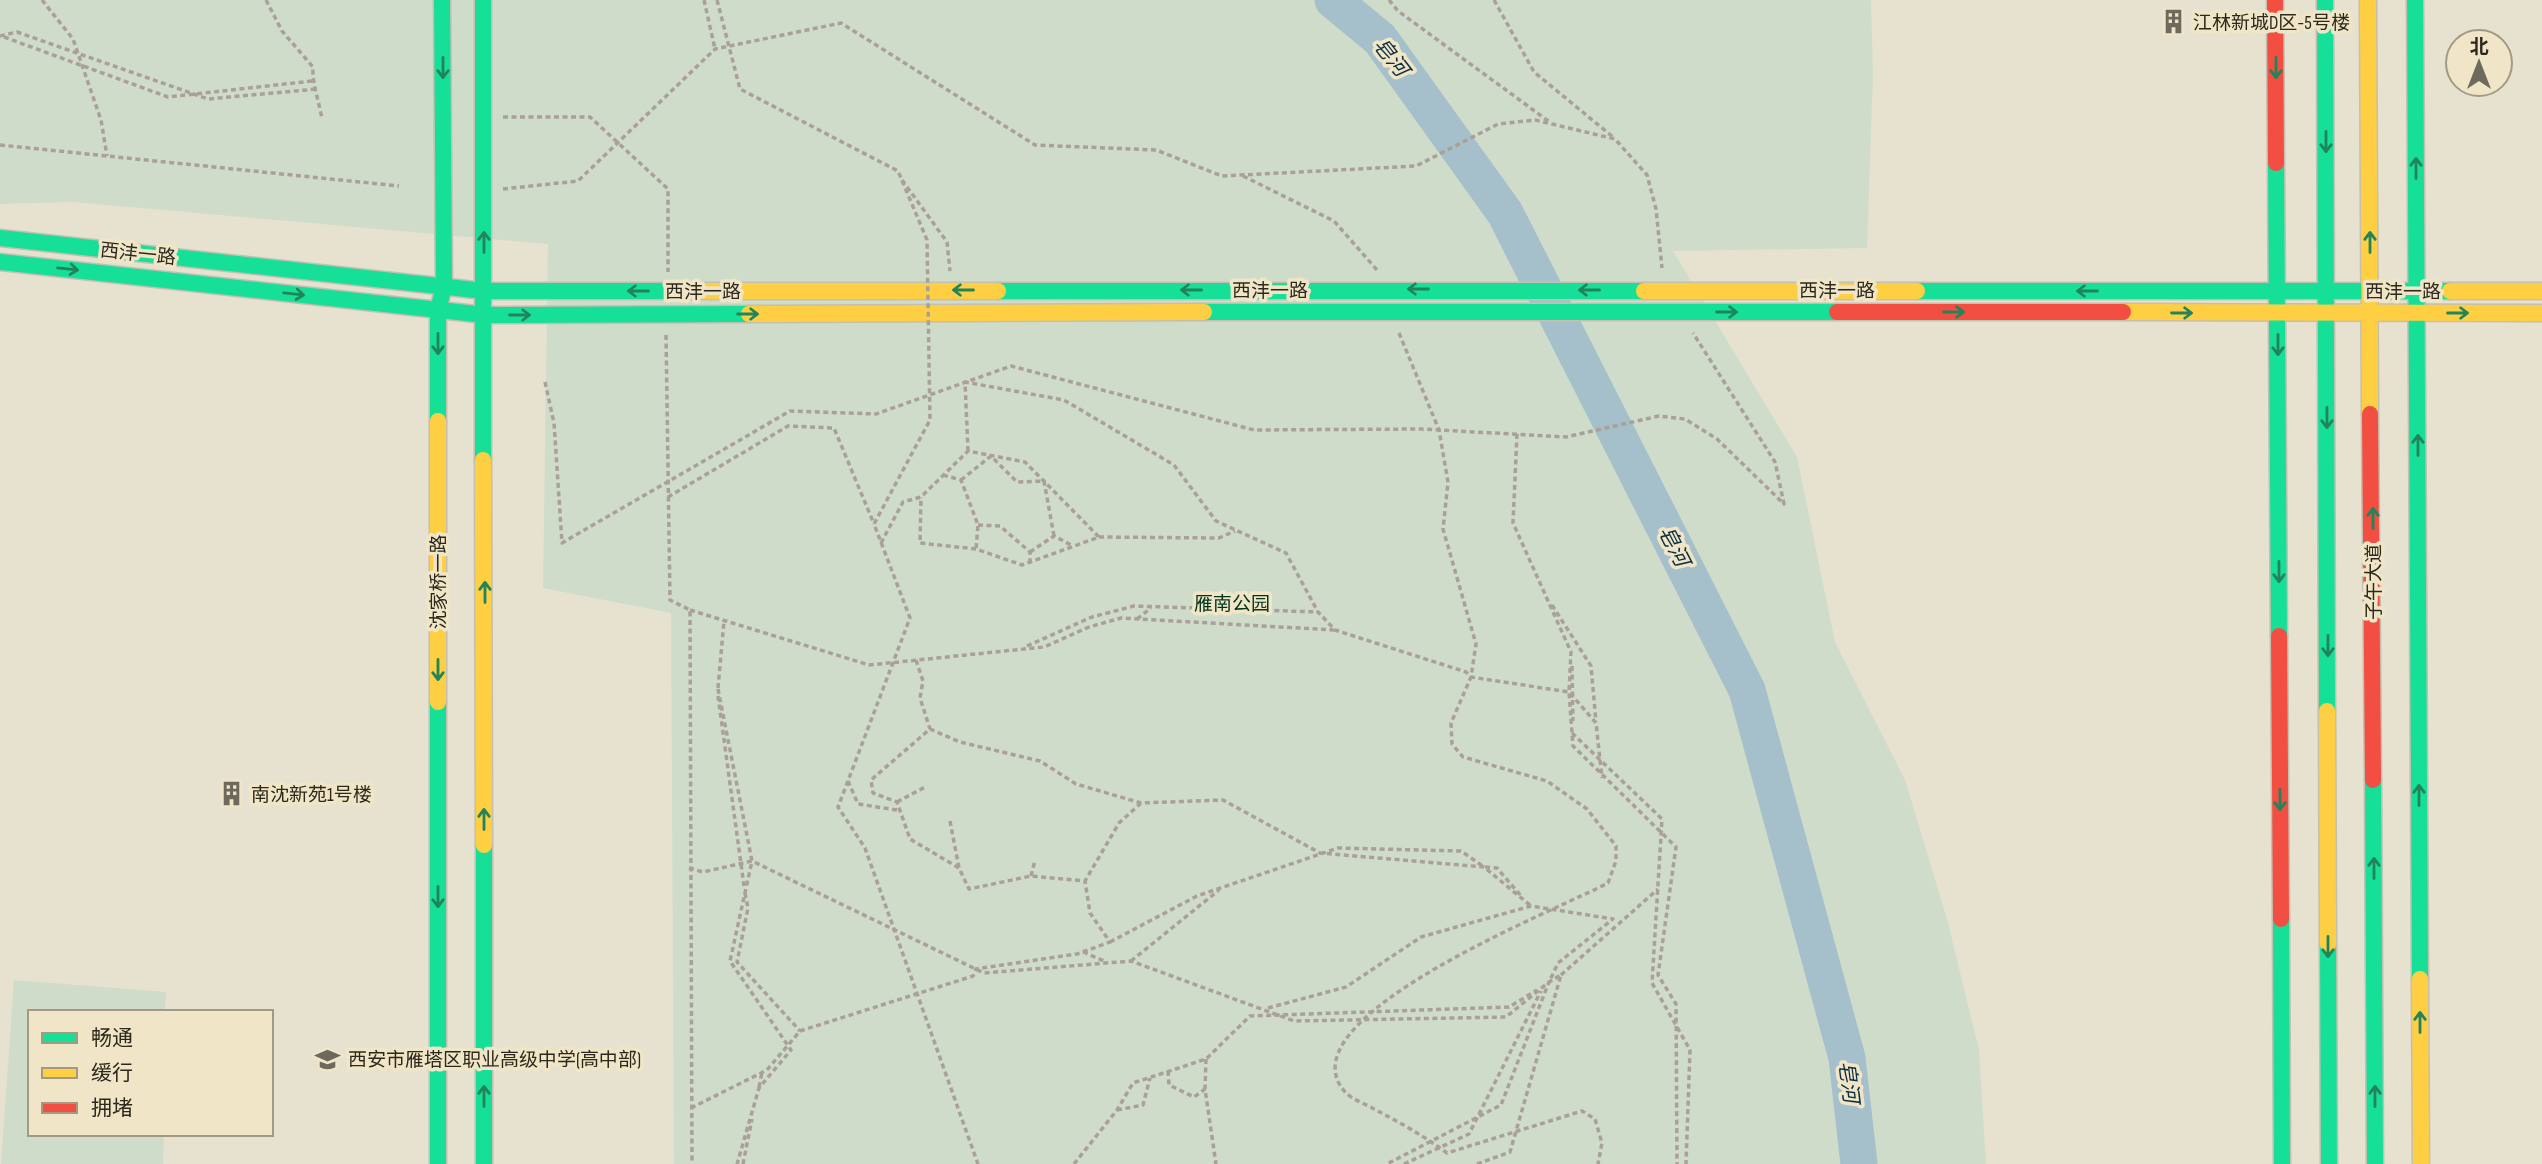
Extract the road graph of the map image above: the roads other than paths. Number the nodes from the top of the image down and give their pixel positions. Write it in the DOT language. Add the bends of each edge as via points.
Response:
graph roads {
  1 [pos="442,0"];
  2 [pos="483,0"];
  3 [pos="2275,0"];
  4 [pos="2325,0"];
  5 [pos="2368,0"];
  6 [pos="2415,0"];
  7 [pos="0,238"];
  8 [pos="0,262"];
  9 [pos="444,286"];
  10 [pos="2371,290"];
  11 [pos="2417,290"];
  12 [pos="2542,291"];
  13 [pos="484,292"];
  14 [pos="2277,292"];
  15 [pos="2327,292"];
  16 [pos="438,310"];
  17 [pos="2278,313"];
  18 [pos="2327,313"];
  19 [pos="2372,313"];
  20 [pos="2418,313"];
  21 [pos="2542,313"];
  22 [pos="485,315"];
  23 [pos="438,1164"];
  24 [pos="484,1164"];
  25 [pos="2281,1164"];
  26 [pos="2329,1164"];
  27 [pos="2375,1164"];
  28 [pos="2421,1164"];
  1 -- 9 [label="main road, 沈家桥一路, one-way"];
  13 -- 2 [label="main road, one-way"];
  3 -- 14 [label="main road, one-way"];
  4 -- 15 [label="main road, one-way"];
  10 -- 5 [label="main road, 子午大道, one-way"];
  11 -- 6 [label="main road, one-way"];
  7 -- 9 [label="main road, 西沣一路"];
  8 -- 16 [label="main road, 西沣一路, one-way"];
  9 -- 13 [label="main road, 西沣一路"];
  9 -- 16 [label="main road, 沈家桥一路"];
  10 -- 11 [label="main road, 西沣一路"];
  10 -- 15 [label="main road, 西沣一路"];
  10 -- 19 [label="main road, 子午大道"];
  11 -- 12 [label="main road, 西沣一路"];
  11 -- 20 [label="main road"];
  14 -- 13 [label="main road, 西沣一路, one-way"];
  13 -- 22 [label="main road"];
  14 -- 15 [label="main road, 西沣一路"];
  14 -- 17 [label="main road"];
  15 -- 18 [label="main road"];
  16 -- 22 [label="main road, 西沣一路"];
  16 -- 23 [label="main road, 沈家桥一路, one-way"];
  17 -- 18 [label="main road, 西沣一路"];
  22 -- 17 [label="main road, 西沣一路, one-way"];
  17 -- 25 [label="main road, one-way"];
  18 -- 19 [label="main road, 西沣一路"];
  18 -- 26 [label="main road, one-way"];
  19 -- 20 [label="main road, 西沣一路"];
  27 -- 19 [label="main road, 子午大道, one-way"];
  20 -- 21 [label="main road, 西沣一路, one-way"];
  28 -- 20 [label="main road, one-way"];
  24 -- 22 [label="main road, one-way"];
}
